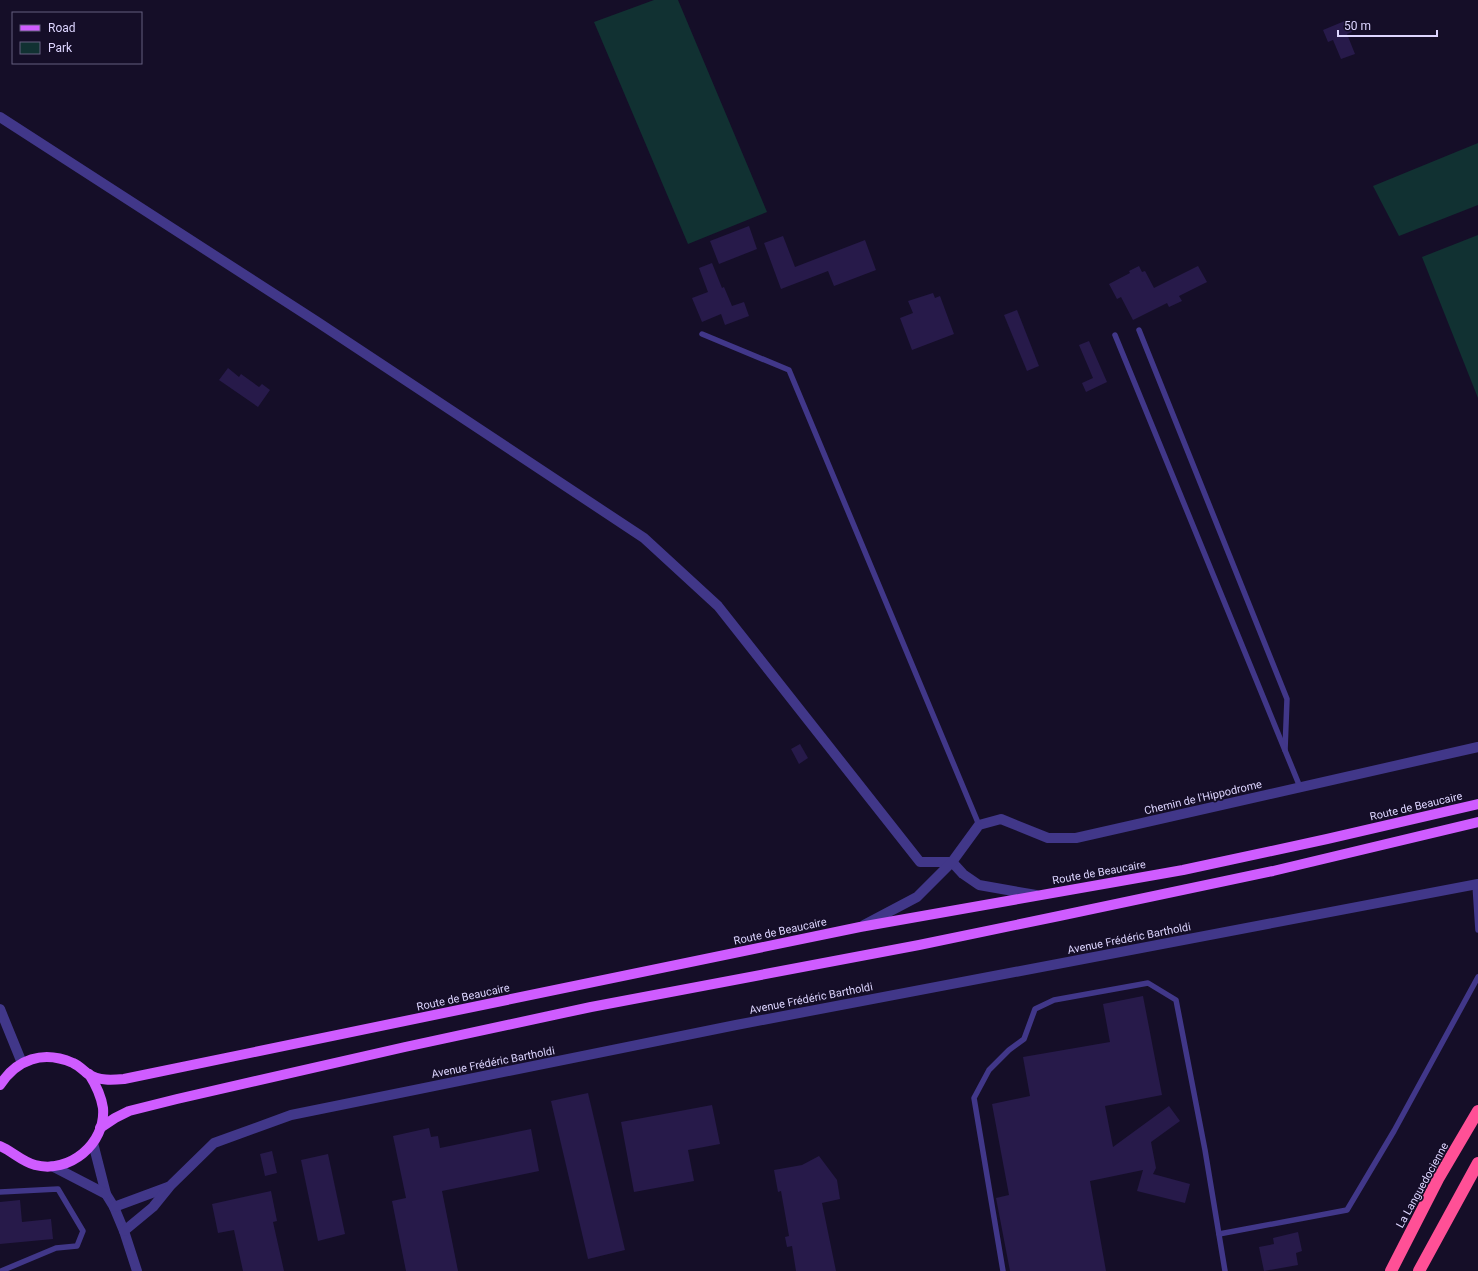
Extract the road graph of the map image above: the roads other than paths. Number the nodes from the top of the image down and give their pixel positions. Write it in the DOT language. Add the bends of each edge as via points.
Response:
graph roads {
  1 [pos="0,117"];
  2 [pos="1139,330"];
  3 [pos="702,334"];
  4 [pos="1115,335"];
  5 [pos="1478,747"];
  6 [pos="1285,752"];
  7 [pos="1300,788"];
  8 [pos="1478,804"];
  9 [pos="1478,822"];
  10 [pos="979,825"];
  11 [pos="952,862"];
  12 [pos="1476,884"];
  13 [pos="1038,896"];
  14 [pos="860,927"];
  15 [pos="1478,930"];
  16 [pos="1478,977"];
  17 [pos="0,1009"];
  18 [pos="22,1063"];
  19 [pos="89,1074"];
  20 [pos="0,1085"];
  21 [pos="1478,1112"];
  22 [pos="100,1128"];
  23 [pos="0,1138"];
  24 [pos="93,1143"];
  25 [pos="4,1147"];
  26 [pos="1478,1164"];
  27 [pos="52,1166"];
  28 [pos="170,1186"];
  29 [pos="0,1192"];
  30 [pos="106,1194"];
  31 [pos="114,1207"];
  32 [pos="124,1230"];
  33 [pos="1219,1234"];
  34 [pos="1,1271"];
  35 [pos="137,1271"];
  36 [pos="1002,1271"];
  37 [pos="1226,1271"];
  38 [pos="1391,1271"];
  39 [pos="1419,1271"];
  1 -- 11 [label="street" via="323,325 644,538 718,606 920,862"];
  2 -- 6 [label="lane" via="1287,699"];
  3 -- 10 [label="lane" via="789,370"];
  4 -- 6 [label="lane"];
  5 -- 7 [label="street, Chemin de l'Hippodrome"];
  6 -- 7 [label="lane"];
  7 -- 10 [label="street, Chemin de l'Hippodrome" via="1076,838 1048,838 1001,819"];
  8 -- 13 [label="main road, Route de Beaucaire" via="1183,870"];
  9 -- 22 [label="main road" via="1273,871 1074,913 591,1007 405,1047 177,1098 129,1111"];
  10 -- 11 [label="street"];
  11 -- 13 [label="street" via="963,874 979,885"];
  11 -- 14 [label="street" via="917,897"];
  12 -- 15 [label="lane"];
  12 -- 28 [label="street, Avenue Frédéric Bartholdi" via="736,1025 291,1115 214,1143"];
  13 -- 14 [label="main road, Route de Beaucaire"];
  14 -- 19 [label="main road, Route de Beaucaire" via="143,1075 103,1080"];
  16 -- 33 [label="lane" via="1348,1210"];
  17 -- 18 [label="street"];
  18 -- 19 [label="main road, Route de Beaucaire" via="39,1057 57,1057 74,1063"];
  18 -- 20 [label="main road, Route de Beaucaire" via="8,1074"];
  19 -- 22 [label="main road, Route de Beaucaire" via="99,1090 103,1109"];
  21 -- 38 [label="highway, La Languedocienne" via="1438,1179"];
  22 -- 24 [label="main road, Route de Beaucaire"];
  23 -- 25 [label="main road, Route de Beaucaire"];
  24 -- 27 [label="main road, Route de Beaucaire" via="82,1155 68,1163"];
  24 -- 30 [label="street"];
  25 -- 27 [label="main road, Route de Beaucaire" via="30,1163"];
  26 -- 39 [label="highway"];
  27 -- 30 [label="street"];
  28 -- 31 [label="street, Avenue Frédéric Bartholdi"];
  28 -- 32 [label="street, Avenue Frédéric Bartholdi" via="153,1207"];
  29 -- 34 [label="lane" via="58,1189 83,1231 77,1246 56,1248"];
  30 -- 31 [label="street"];
  31 -- 32 [label="street"];
  32 -- 35 [label="street"];
  33 -- 36 [label="lane" via="1176,1000 1148,983 1054,1000 1035,1009 1024,1038 989,1070 974,1098"];
  33 -- 37 [label="lane"];
}
